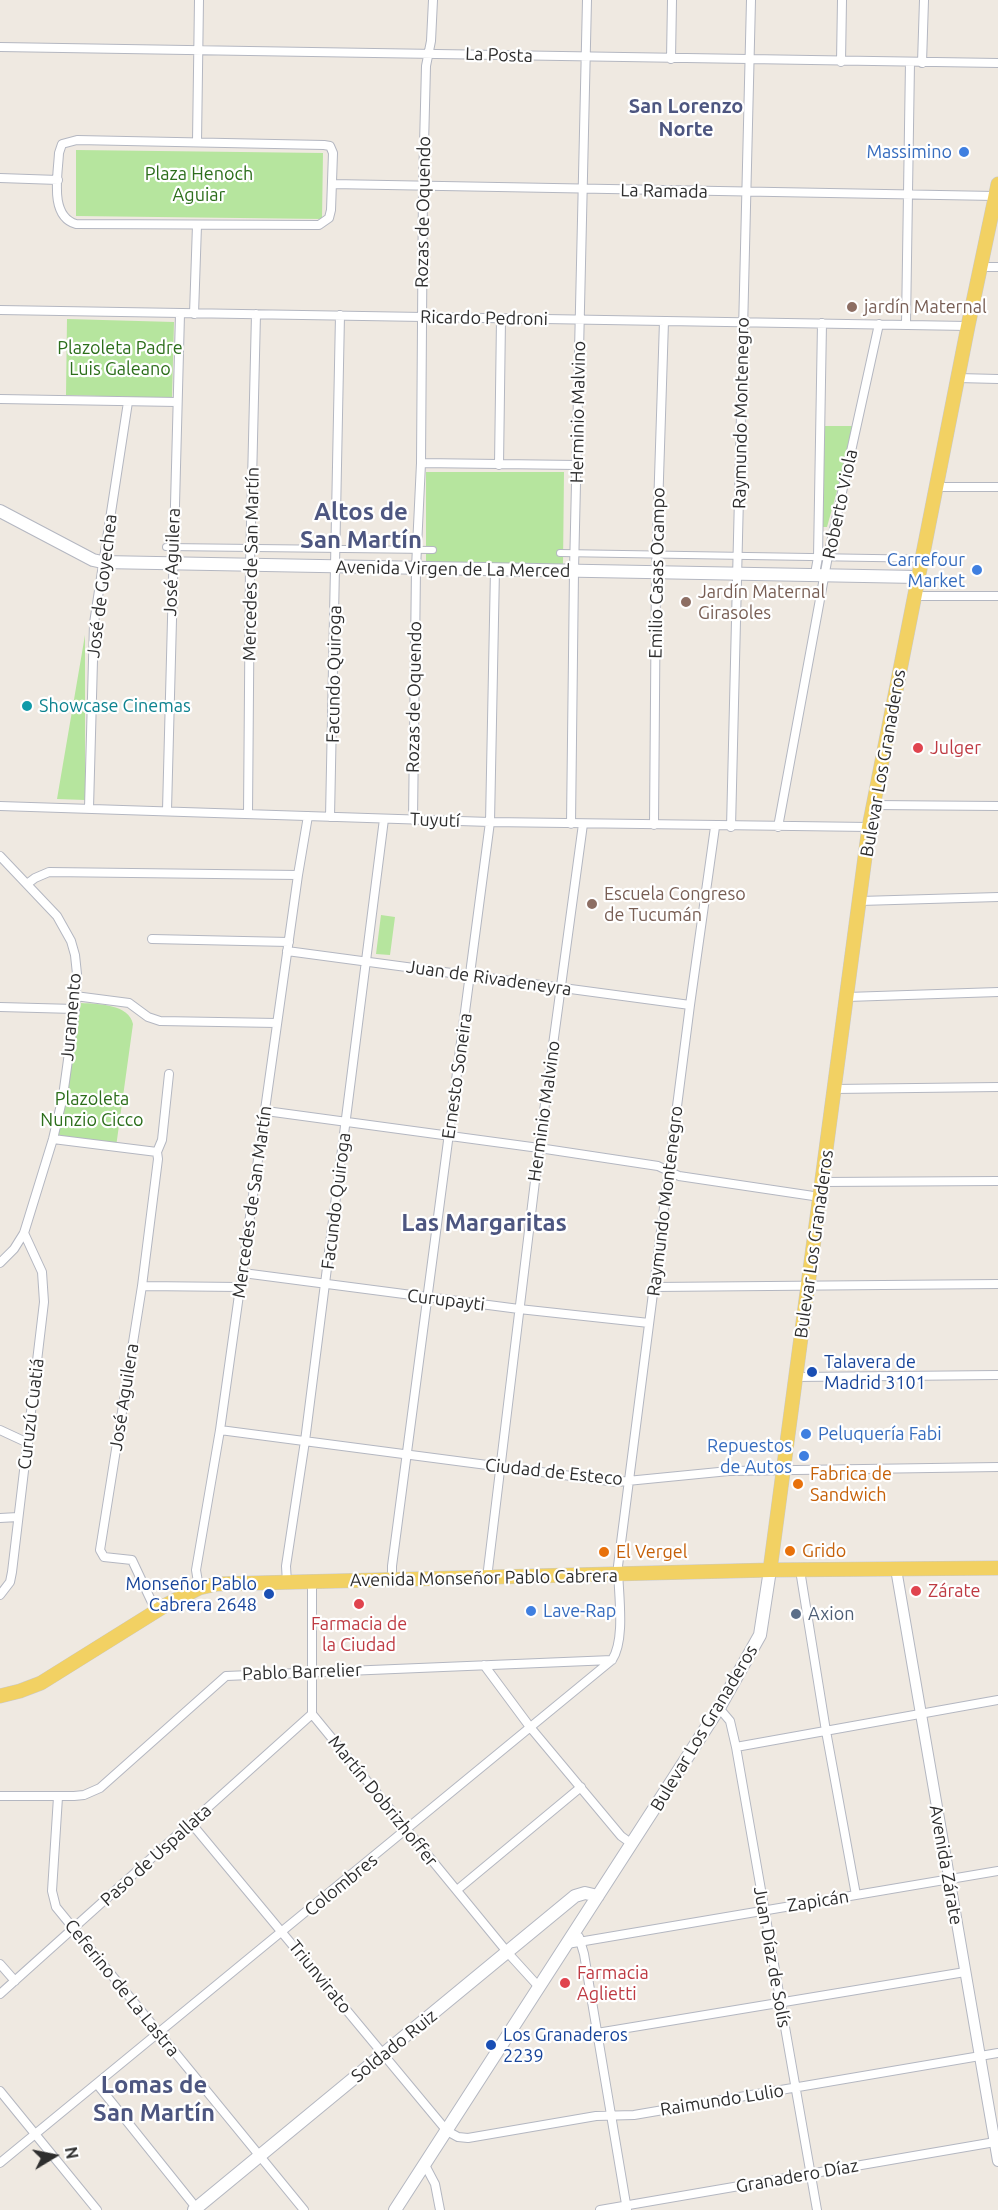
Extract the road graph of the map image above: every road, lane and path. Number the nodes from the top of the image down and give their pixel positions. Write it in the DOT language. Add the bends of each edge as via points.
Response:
graph roads {
  1 [pos="199,0"];
  2 [pos="433,0"];
  3 [pos="587,0"];
  4 [pos="672,0"];
  5 [pos="751,0"];
  6 [pos="842,0"];
  7 [pos="924,0"];
  8 [pos="0,47"];
  9 [pos="199,50"];
  10 [pos="429,53"];
  11 [pos="586,58"];
  12 [pos="671,59"];
  13 [pos="749,60"];
  14 [pos="841,62"];
  15 [pos="910,63"];
  16 [pos="922,63"];
  17 [pos="998,63"];
  18 [pos="197,142"];
  19 [pos="0,178"];
  20 [pos="58,180"];
  21 [pos="332,184"];
  22 [pos="423,186"];
  23 [pos="582,189"];
  24 [pos="997,190"];
  25 [pos="746,193"];
  26 [pos="908,196"];
  27 [pos="197,225"];
  28 [pos="980,267"];
  29 [pos="998,267"];
  30 [pos="0,310"];
  31 [pos="180,314"];
  32 [pos="194,314"];
  33 [pos="256,314"];
  34 [pos="340,315"];
  35 [pos="421,316"];
  36 [pos="501,319"];
  37 [pos="580,321"];
  38 [pos="664,321"];
  39 [pos="742,322"];
  40 [pos="822,323"];
  41 [pos="879,324"];
  42 [pos="906,324"];
  43 [pos="968,326"];
  44 [pos="958,378"];
  45 [pos="998,379"];
  46 [pos="0,399"];
  47 [pos="128,402"];
  48 [pos="177,402"];
  49 [pos="421,463"];
  50 [pos="499,465"];
  51 [pos="577,465"];
  52 [pos="937,487"];
  53 [pos="998,488"];
  54 [pos="0,511"];
  55 [pos="169,547"];
  56 [pos="250,548"];
  57 [pos="337,549"];
  58 [pos="417,550"];
  59 [pos="433,550"];
  60 [pos="560,553"];
  61 [pos="574,554"];
  62 [pos="657,555"];
  63 [pos="738,556"];
  64 [pos="828,556"];
  65 [pos="818,557"];
  66 [pos="928,559"];
  67 [pos="102,562"];
  68 [pos="172,564"];
  69 [pos="250,566"];
  70 [pos="336,567"];
  71 [pos="416,568"];
  72 [pos="495,569"];
  73 [pos="574,571"];
  74 [pos="656,572"];
  75 [pos="737,572"];
  76 [pos="820,574"];
  77 [pos="918,577"];
  78 [pos="915,596"];
  79 [pos="998,596"];
  80 [pos="873,805"];
  81 [pos="0,806"];
  82 [pos="998,806"];
  83 [pos="89,808"];
  84 [pos="167,810"];
  85 [pos="248,814"];
  86 [pos="308,816"];
  87 [pos="330,817"];
  88 [pos="384,819"];
  89 [pos="412,820"];
  90 [pos="490,822"];
  91 [pos="571,824"];
  92 [pos="583,824"];
  93 [pos="654,825"];
  94 [pos="778,826"];
  95 [pos="715,827"];
  96 [pos="731,827"];
  97 [pos="869,827"];
  98 [pos="0,856"];
  99 [pos="298,875"];
  100 [pos="27,884"];
  101 [pos="998,897"];
  102 [pos="860,901"];
  103 [pos="152,939"];
  104 [pos="288,947"];
  105 [pos="366,962"];
  106 [pos="470,976"];
  107 [pos="561,988"];
  108 [pos="998,992"];
  109 [pos="75,996"];
  110 [pos="847,997"];
  111 [pos="690,1005"];
  112 [pos="0,1007"];
  113 [pos="75,1009"];
  114 [pos="277,1023"];
  115 [pos="169,1074"];
  116 [pos="998,1087"];
  117 [pos="834,1089"];
  118 [pos="266,1111"];
  119 [pos="346,1123"];
  120 [pos="449,1136"];
  121 [pos="53,1139"];
  122 [pos="539,1148"];
  123 [pos="157,1152"];
  124 [pos="668,1170"];
  125 [pos="998,1181"];
  126 [pos="822,1182"];
  127 [pos="820,1197"];
  128 [pos="24,1233"];
  129 [pos="0,1263"];
  130 [pos="243,1273"];
  131 [pos="325,1284"];
  132 [pos="998,1284"];
  133 [pos="142,1286"];
  134 [pos="808,1286"];
  135 [pos="240,1287"];
  136 [pos="654,1287"];
  137 [pos="427,1297"];
  138 [pos="519,1309"];
  139 [pos="649,1323"];
  140 [pos="998,1375"];
  141 [pos="796,1377"];
  142 [pos="0,1430"];
  143 [pos="220,1430"];
  144 [pos="304,1441"];
  145 [pos="28,1443"];
  146 [pos="406,1455"];
  147 [pos="500,1467"];
  148 [pos="998,1467"];
  149 [pos="783,1470"];
  150 [pos="629,1481"];
  151 [pos="18,1517"];
  152 [pos="0,1518"];
  153 [pos="998,1568"];
  154 [pos="896,1569"];
  155 [pos="770,1570"];
  156 [pos="800,1570"];
  157 [pos="618,1575"];
  158 [pos="487,1578"];
  159 [pos="392,1580"];
  160 [pos="312,1582"];
  161 [pos="287,1583"];
  162 [pos="199,1588"];
  163 [pos="0,1595"];
  164 [pos="156,1611"];
  165 [pos="612,1660"];
  166 [pos="484,1665"];
  167 [pos="311,1671"];
  168 [pos="0,1696"];
  169 [pos="998,1700"];
  170 [pos="719,1708"];
  171 [pos="312,1714"];
  172 [pos="920,1715"];
  173 [pos="530,1727"];
  174 [pos="826,1731"];
  175 [pos="736,1747"];
  176 [pos="581,1787"];
  177 [pos="0,1796"];
  178 [pos="58,1797"];
  179 [pos="192,1822"];
  180 [pos="407,1830"];
  181 [pos="632,1844"];
  182 [pos="998,1871"];
  183 [pos="949,1879"];
  184 [pos="457,1890"];
  185 [pos="856,1895"];
  186 [pos="598,1896"];
  187 [pos="764,1910"];
  188 [pos="74,1929"];
  189 [pos="283,1932"];
  190 [pos="578,1936"];
  191 [pos="508,1953"];
  192 [pos="0,1964"];
  193 [pos="965,1972"];
  194 [pos="15,1981"];
  195 [pos="539,1988"];
  196 [pos="0,1994"];
  197 [pos="780,2003"];
  198 [pos="597,2033"];
  199 [pos="159,2034"];
  200 [pos="998,2053"];
  201 [pos="383,2055"];
  202 [pos="980,2056"];
  203 [pos="97,2084"];
  204 [pos="795,2088"];
  205 [pos="0,2091"];
  206 [pos="611,2116"];
  207 [pos="447,2131"];
  208 [pos="35,2135"];
  209 [pos="994,2142"];
  210 [pos="259,2155"];
  211 [pos="998,2161"];
  212 [pos="0,2163"];
  213 [pos="425,2165"];
  214 [pos="811,2174"];
  215 [pos="626,2208"];
  216 [pos="197,2209"];
  217 [pos="97,2210"];
  218 [pos="304,2210"];
  219 [pos="395,2210"];
  220 [pos="440,2210"];
  221 [pos="600,2210"];
  222 [pos="817,2210"];
  1 -- 9 [label="street"];
  2 -- 10 [label="street, Rozas de Oquendo"];
  3 -- 11 [label="street, Herminio Malvino"];
  4 -- 12 [label="street"];
  5 -- 13 [label="street, Raymundo Montenegro"];
  6 -- 14 [label="street"];
  7 -- 16 [label="street"];
  8 -- 9 [label="street, La Posta"];
  9 -- 10 [label="street, La Posta"];
  9 -- 18 [label="street"];
  10 -- 11 [label="street, La Posta"];
  10 -- 22 [label="street, Rozas de Oquendo"];
  11 -- 12 [label="street, La Posta"];
  11 -- 23 [label="street, Herminio Malvino"];
  12 -- 13 [label="street, La Posta"];
  13 -- 14 [label="street, La Posta"];
  13 -- 25 [label="street, Raymundo Montenegro"];
  14 -- 15 [label="street, La Posta"];
  15 -- 16 [label="street, La Posta"];
  15 -- 26 [label="street"];
  16 -- 17 [label="street, La Posta"];
  18 -- 20 [label="street" via="69,141 62,144 59,153"];
  18 -- 21 [label="street" via="330,146"];
  19 -- 20 [label="street"];
  20 -- 27 [label="street" via="58,207 63,217 76,224"];
  21 -- 22 [label="street, La Ramada"];
  21 -- 27 [label="street" via="329,218 320,225"];
  22 -- 23 [label="street, La Ramada"];
  22 -- 35 [label="street, Rozas de Oquendo"];
  23 -- 25 [label="street, La Ramada"];
  23 -- 37 [label="street, Herminio Malvino"];
  24 -- 26 [label="street, La Ramada"];
  24 -- 28 [label="main road, Bulevar Los Granaderos"];
  25 -- 26 [label="street, La Ramada"];
  25 -- 39 [label="street, Raymundo Montenegro"];
  26 -- 42 [label="street"];
  27 -- 32 [label="street"];
  28 -- 29 [label="street"];
  28 -- 43 [label="main road, Bulevar Los Granaderos"];
  30 -- 31 [label="street, Ricardo Pedroni"];
  31 -- 32 [label="street, Ricardo Pedroni"];
  31 -- 48 [label="street, José Aguilera"];
  32 -- 33 [label="street, Ricardo Pedroni"];
  33 -- 34 [label="street, Ricardo Pedroni"];
  33 -- 56 [label="street, Mercedes de San Martín"];
  34 -- 35 [label="street, Ricardo Pedroni"];
  34 -- 57 [label="street, Facundo Quiroga"];
  35 -- 36 [label="street, Ricardo Pedroni"];
  35 -- 49 [label="street, Rozas de Oquendo"];
  36 -- 37 [label="street, Ricardo Pedroni"];
  36 -- 50 [label="street"];
  37 -- 38 [label="street, Ricardo Pedroni"];
  37 -- 51 [label="street, Herminio Malvino"];
  38 -- 39 [label="street, Ricardo Pedroni"];
  38 -- 62 [label="street, Emilio Casas Ocampo"];
  39 -- 40 [label="street, Ricardo Pedroni"];
  39 -- 63 [label="street, Raymundo Montenegro"];
  40 -- 41 [label="street, Ricardo Pedroni"];
  40 -- 65 [label="street"];
  41 -- 42 [label="street, Ricardo Pedroni"];
  41 -- 64 [label="street, Roberto Viola"];
  42 -- 43 [label="street, Ricardo Pedroni"];
  43 -- 44 [label="main road, Bulevar Los Granaderos"];
  44 -- 45 [label="street"];
  44 -- 52 [label="main road, Bulevar Los Granaderos"];
  46 -- 47 [label="street"];
  47 -- 48 [label="street"];
  47 -- 67 [label="street, José de Goyechea"];
  48 -- 55 [label="street, José Aguilera"];
  49 -- 50 [label="street"];
  49 -- 58 [label="street, Rozas de Oquendo"];
  50 -- 51 [label="street"];
  51 -- 61 [label="street, Herminio Malvino"];
  52 -- 53 [label="street"];
  52 -- 66 [label="main road, Bulevar Los Granaderos"];
  54 -- 67 [label="main road, Avenida Virgen de La Merced"];
  55 -- 56 [label="street, Avenida Virgen de La Merced"];
  55 -- 68 [label="street, José Aguilera"];
  56 -- 57 [label="street, Avenida Virgen de La Merced"];
  56 -- 69 [label="street, Mercedes de San Martín"];
  57 -- 58 [label="street, Avenida Virgen de La Merced"];
  57 -- 70 [label="street, Facundo Quiroga"];
  58 -- 59 [label="street, Avenida Virgen de La Merced"];
  58 -- 71 [label="street, Rozas de Oquendo"];
  60 -- 61 [label="street, Avenida Virgen de La Merced"];
  61 -- 62 [label="street, Avenida Virgen de La Merced"];
  61 -- 73 [label="street, Herminio Malvino"];
  62 -- 63 [label="street, Avenida Virgen de La Merced"];
  62 -- 74 [label="street, Emilio Casas Ocampo"];
  63 -- 65 [label="street, Avenida Virgen de La Merced"];
  63 -- 75 [label="street, Raymundo Montenegro"];
  64 -- 65 [label="street, Avenida Virgen de La Merced"];
  64 -- 66 [label="street, Avenida Virgen de La Merced"];
  64 -- 76 [label="street, Roberto Viola"];
  65 -- 76 [label="street"];
  66 -- 77 [label="main road, Bulevar Los Granaderos"];
  67 -- 68 [label="main road, Avenida Virgen de La Merced"];
  67 -- 83 [label="street, José de Goyechea" via="94,623"];
  68 -- 69 [label="main road, Avenida Virgen de La Merced"];
  68 -- 84 [label="street, José Aguilera"];
  69 -- 70 [label="main road, Avenida Virgen de La Merced"];
  69 -- 85 [label="street, Mercedes de San Martín"];
  70 -- 71 [label="main road, Avenida Virgen de La Merced"];
  70 -- 87 [label="street, Facundo Quiroga"];
  71 -- 72 [label="main road, Avenida Virgen de La Merced"];
  71 -- 89 [label="street, Rozas de Oquendo"];
  72 -- 73 [label="main road, Avenida Virgen de La Merced"];
  72 -- 90 [label="street, Ernesto Soneira"];
  73 -- 74 [label="main road, Avenida Virgen de La Merced"];
  73 -- 91 [label="street, Herminio Malvino"];
  74 -- 75 [label="main road, Avenida Virgen de La Merced"];
  74 -- 93 [label="street, Emilio Casas Ocampo"];
  75 -- 76 [label="main road, Avenida Virgen de La Merced"];
  75 -- 96 [label="street, Raymundo Montenegro"];
  76 -- 77 [label="main road, Avenida Virgen de La Merced"];
  76 -- 94 [label="street, Roberto Viola"];
  77 -- 78 [label="main road, Bulevar Los Granaderos"];
  78 -- 79 [label="street"];
  78 -- 80 [label="main road, Bulevar Los Granaderos"];
  80 -- 82 [label="street"];
  80 -- 97 [label="main road, Bulevar Los Granaderos"];
  81 -- 83 [label="street, Tuyutí"];
  83 -- 84 [label="street, Tuyutí"];
  84 -- 85 [label="street, Tuyutí"];
  85 -- 86 [label="street, Tuyutí"];
  86 -- 87 [label="street, Tuyutí"];
  86 -- 99 [label="street, Mercedes de San Martín"];
  87 -- 88 [label="street, Tuyutí"];
  88 -- 89 [label="street, Tuyutí"];
  88 -- 105 [label="street, Facundo Quiroga"];
  89 -- 90 [label="street, Tuyutí"];
  90 -- 91 [label="street, Tuyutí"];
  90 -- 106 [label="street, Ernesto Soneira"];
  91 -- 92 [label="street, Tuyutí"];
  92 -- 93 [label="street, Tuyutí"];
  92 -- 107 [label="street, Herminio Malvino"];
  93 -- 95 [label="street, Tuyutí"];
  94 -- 96 [label="street, Tuyutí"];
  94 -- 97 [label="street, Tuyutí"];
  95 -- 96 [label="street, Tuyutí"];
  95 -- 111 [label="street, Raymundo Montenegro"];
  97 -- 102 [label="main road, Bulevar Los Granaderos"];
  98 -- 100 [label="street, Juramento"];
  99 -- 100 [label="street" via="49,872"];
  99 -- 104 [label="street, Mercedes de San Martín"];
  100 -- 109 [label="street, Juramento" via="57,916 71,941 77,974"];
  101 -- 102 [label="street"];
  102 -- 110 [label="main road, Bulevar Los Granaderos"];
  103 -- 104 [label="street, Juan de Rivadeneyra"];
  104 -- 105 [label="street, Juan de Rivadeneyra"];
  104 -- 114 [label="street, Mercedes de San Martín"];
  105 -- 106 [label="street, Juan de Rivadeneyra"];
  105 -- 119 [label="street, Facundo Quiroga"];
  106 -- 107 [label="street, Juan de Rivadeneyra"];
  106 -- 120 [label="street, Ernesto Soneira"];
  107 -- 111 [label="street, Juan de Rivadeneyra"];
  107 -- 122 [label="street, Herminio Malvino"];
  108 -- 110 [label="street"];
  109 -- 113 [label="street, Juramento"];
  109 -- 114 [label="street" via="129,1003 160,1021"];
  110 -- 117 [label="main road, Bulevar Los Granaderos"];
  111 -- 124 [label="street, Raymundo Montenegro"];
  112 -- 113 [label="street"];
  113 -- 121 [label="street, Juramento"];
  114 -- 118 [label="street, Mercedes de San Martín"];
  115 -- 123 [label="street, José Aguilera" via="162,1140"];
  116 -- 117 [label="street"];
  117 -- 126 [label="main road, Bulevar Los Granaderos"];
  118 -- 119 [label="street"];
  118 -- 130 [label="street, Mercedes de San Martín"];
  119 -- 120 [label="street"];
  119 -- 131 [label="street, Facundo Quiroga"];
  120 -- 122 [label="street"];
  120 -- 137 [label="street, Ernesto Soneira"];
  121 -- 123 [label="street"];
  121 -- 128 [label="street, Juramento"];
  122 -- 124 [label="street"];
  122 -- 138 [label="street, Herminio Malvino"];
  123 -- 133 [label="street, José Aguilera"];
  124 -- 127 [label="street" via="680,1176"];
  124 -- 136 [label="street, Raymundo Montenegro"];
  125 -- 126 [label="street"];
  126 -- 127 [label="main road, Bulevar Los Granaderos"];
  127 -- 134 [label="main road, Bulevar Los Granaderos"];
  128 -- 129 [label="street, Juramento"];
  128 -- 145 [label="street, Curuzú Cuatiá" via="42,1272 44,1293"];
  130 -- 131 [label="street, Curupayti"];
  130 -- 135 [label="street, Mercedes de San Martín"];
  131 -- 137 [label="street, Curupayti"];
  131 -- 144 [label="street, Facundo Quiroga"];
  132 -- 134 [label="street"];
  133 -- 135 [label="street"];
  133 -- 164 [label="street, José Aguilera" via="100,1550 104,1557 132,1560"];
  134 -- 136 [label="street"];
  134 -- 141 [label="main road, Bulevar Los Granaderos"];
  135 -- 143 [label="street, Mercedes de San Martín"];
  136 -- 139 [label="street, Raymundo Montenegro"];
  137 -- 138 [label="street, Curupayti"];
  137 -- 146 [label="street, Ernesto Soneira"];
  138 -- 139 [label="street, Curupayti"];
  138 -- 147 [label="street, Herminio Malvino"];
  139 -- 150 [label="street, Raymundo Montenegro"];
  140 -- 141 [label="street"];
  141 -- 149 [label="main road, Bulevar Los Granaderos"];
  142 -- 145 [label="street"];
  143 -- 144 [label="street, Ciudad de Esteco"];
  143 -- 162 [label="street, Mercedes de San Martín" via="196,1570"];
  144 -- 146 [label="street, Ciudad de Esteco"];
  144 -- 161 [label="street, Facundo Quiroga" via="286,1566"];
  145 -- 151 [label="street, Curuzú Cuatiá"];
  146 -- 147 [label="street, Ciudad de Esteco"];
  146 -- 159 [label="street, Ernesto Soneira"];
  147 -- 150 [label="street, Ciudad de Esteco"];
  147 -- 158 [label="street, Herminio Malvino"];
  148 -- 149 [label="street, Ciudad de Esteco"];
  149 -- 150 [label="street, Ciudad de Esteco" via="707,1472"];
  149 -- 155 [label="main road, Bulevar Los Granaderos"];
  150 -- 157 [label="street, Raymundo Montenegro"];
  151 -- 152 [label="street"];
  151 -- 163 [label="street, Curuzú Cuatiá" via="10,1582"];
  153 -- 154 [label="main road, Avenida Monseñor Pablo Cabrera"];
  154 -- 156 [label="main road, Avenida Monseñor Pablo Cabrera"];
  154 -- 172 [label="street, Avenida Zárate"];
  155 -- 156 [label="main road, Avenida Monseñor Pablo Cabrera"];
  155 -- 157 [label="main road, Avenida Monseñor Pablo Cabrera"];
  155 -- 170 [label="main road, Bulevar Los Granaderos" via="760,1635"];
  156 -- 174 [label="street"];
  157 -- 158 [label="main road, Avenida Monseñor Pablo Cabrera"];
  157 -- 165 [label="street" via="620,1641"];
  158 -- 159 [label="main road, Avenida Monseñor Pablo Cabrera"];
  159 -- 160 [label="main road, Avenida Monseñor Pablo Cabrera"];
  160 -- 161 [label="main road, Avenida Monseñor Pablo Cabrera"];
  160 -- 167 [label="street"];
  161 -- 162 [label="main road, Avenida Monseñor Pablo Cabrera"];
  162 -- 164 [label="main road, Avenida Monseñor Pablo Cabrera"];
  164 -- 168 [label="main road, Avenida Monseñor Pablo Cabrera" via="41,1683"];
  165 -- 166 [label="street, Pablo Barrelier"];
  165 -- 173 [label="street, Colombres"];
  166 -- 167 [label="street, Pablo Barrelier"];
  166 -- 173 [label="street"];
  167 -- 171 [label="street"];
  167 -- 178 [label="street, Pablo Barrelier" via="226,1676 100,1788 84,1795"];
  169 -- 172 [label="street"];
  170 -- 175 [label="street, Juan Díaz de Solís" via="730,1721"];
  170 -- 181 [label="main road, Bulevar Los Granaderos"];
  171 -- 179 [label="street, Paso de Uspallata"];
  171 -- 180 [label="street, Martín Dobrizhoffer"];
  172 -- 174 [label="street"];
  172 -- 183 [label="street, Avenida Zárate"];
  173 -- 176 [label="street"];
  173 -- 180 [label="street, Colombres"];
  174 -- 175 [label="street"];
  174 -- 185 [label="street"];
  175 -- 187 [label="street, Juan Díaz de Solís"];
  176 -- 181 [label="street"];
  176 -- 184 [label="street"];
  177 -- 178 [label="street, Pablo Barrelier"];
  178 -- 188 [label="street, Ceferino de La Lastra" via="53,1899"];
  179 -- 188 [label="street, Paso de Uspallata"];
  179 -- 189 [label="street, Triunvirato"];
  180 -- 184 [label="street, Martín Dobrizhoffer"];
  180 -- 189 [label="street, Colombres"];
  181 -- 186 [label="main road, Bulevar Los Granaderos"];
  182 -- 183 [label="street, Zapicán"];
  183 -- 185 [label="street, Zapicán"];
  183 -- 193 [label="street, Avenida Zárate"];
  184 -- 191 [label="street, Martín Dobrizhoffer"];
  185 -- 187 [label="street, Zapicán"];
  186 -- 190 [label="main road, Bulevar Los Granaderos"];
  186 -- 191 [label="main road, Soldado Ruiz" via="574,1896"];
  187 -- 190 [label="street, Zapicán"];
  187 -- 197 [label="street, Juan Díaz de Solís"];
  188 -- 194 [label="street, Paso de Uspallata"];
  188 -- 199 [label="street, Ceferino de La Lastra"];
  189 -- 199 [label="street, Colombres"];
  189 -- 201 [label="street, Triunvirato"];
  190 -- 195 [label="main road, Bulevar Los Granaderos" via="567,1944"];
  190 -- 198 [label="street"];
  191 -- 195 [label="street, Martín Dobrizhoffer"];
  191 -- 201 [label="main road, Soldado Ruiz"];
  192 -- 194 [label="street"];
  193 -- 197 [label="street"];
  193 -- 202 [label="street, Avenida Zárate"];
  194 -- 196 [label="street, Paso de Uspallata"];
  195 -- 207 [label="main road, Bulevar Los Granaderos"];
  197 -- 198 [label="street"];
  197 -- 204 [label="street, Juan Díaz de Solís"];
  198 -- 206 [label="street"];
  199 -- 203 [label="street, Colombres"];
  199 -- 210 [label="street, Ceferino de La Lastra"];
  200 -- 202 [label="street, Raimundo Lulio"];
  201 -- 207 [label="street, Triunvirato"];
  201 -- 210 [label="main road, Soldado Ruiz"];
  202 -- 204 [label="street, Raimundo Lulio"];
  202 -- 209 [label="street, Avenida Zárate"];
  203 -- 208 [label="street, Colombres"];
  203 -- 216 [label="street"];
  204 -- 206 [label="street, Raimundo Lulio"];
  204 -- 214 [label="street, Juan Díaz de Solís"];
  205 -- 208 [label="street"];
  206 -- 207 [label="street, Raimundo Lulio" via="468,2138"];
  206 -- 215 [label="street"];
  207 -- 213 [label="main road, Bulevar Los Granaderos"];
  208 -- 212 [label="street, Colombres"];
  208 -- 217 [label="street"];
  209 -- 211 [label="street, Avenida Zárate"];
  209 -- 214 [label="street, Granadero Díaz"];
  210 -- 216 [label="main road, Soldado Ruiz"];
  210 -- 218 [label="street, Ceferino de La Lastra"];
  213 -- 219 [label="main road, Bulevar Los Granaderos"];
  213 -- 220 [label="street" via="435,2184"];
  214 -- 215 [label="street, Granadero Díaz"];
  214 -- 222 [label="street, Juan Díaz de Solís"];
  215 -- 221 [label="street, Granadero Díaz"];
}
